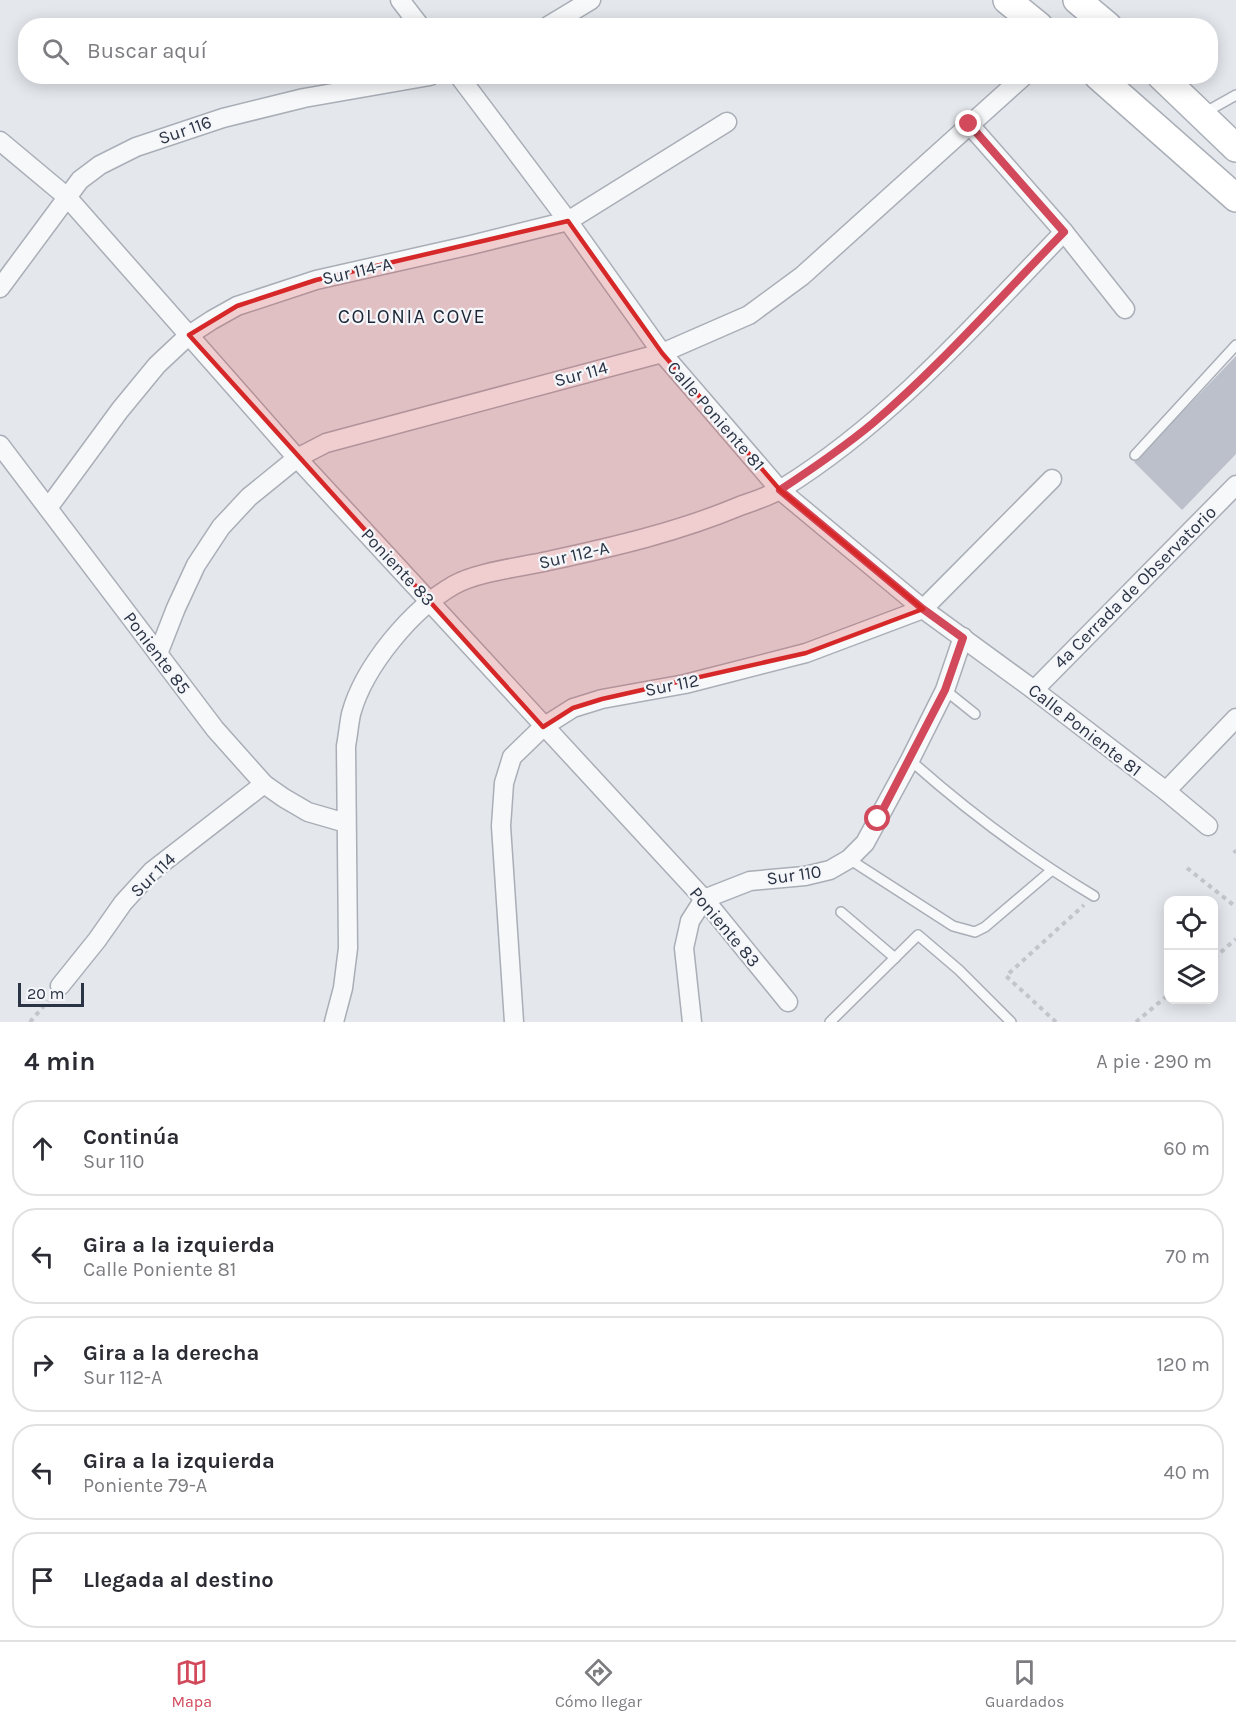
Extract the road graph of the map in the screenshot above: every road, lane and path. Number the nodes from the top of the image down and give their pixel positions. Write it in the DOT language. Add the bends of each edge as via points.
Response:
graph roads {
  1 [pos="400,0"];
  2 [pos="591,0"];
  3 [pos="1007,0"];
  4 [pos="1086,3"];
  5 [pos="414,18"];
  6 [pos="561,18"];
  7 [pos="1029,18"];
  8 [pos="1100,18"];
  9 [pos="384,84"];
  10 [pos="465,84"];
  11 [pos="1015,84"];
  12 [pos="1107,84"];
  13 [pos="1169,84"];
  14 [pos="1236,95"];
  15 [pos="1201,115"];
  16 [pos="727,122"];
  17 [pos="969,124"];
  18 [pos="0,141"];
  19 [pos="1236,148"];
  20 [pos="67,197"];
  21 [pos="1236,198"];
  22 [pos="568,220"];
  23 [pos="1064,232"];
  24 [pos="0,288"];
  25 [pos="1125,309"];
  26 [pos="189,335"];
  27 [pos="1236,345"];
  28 [pos="662,352"];
  29 [pos="0,445"];
  30 [pos="1135,455"];
  31 [pos="297,458"];
  32 [pos="1052,479"];
  33 [pos="1236,485"];
  34 [pos="780,490"];
  35 [pos="48,508"];
  36 [pos="430,601"];
  37 [pos="923,609"];
  38 [pos="963,638"];
  39 [pos="158,654"];
  40 [pos="945,690"];
  41 [pos="1034,690"];
  42 [pos="975,714"];
  43 [pos="1236,718"];
  44 [pos="543,727"];
  45 [pos="910,760"];
  46 [pos="264,784"];
  47 [pos="1166,791"];
  48 [pos="346,823"];
  49 [pos="1208,826"];
  50 [pos="849,859"];
  51 [pos="1187,868"];
  52 [pos="1052,870"];
  53 [pos="1094,896"];
  54 [pos="704,899"];
  55 [pos="1236,908"];
  56 [pos="841,912"];
  57 [pos="1236,939"];
  58 [pos="1218,955"];
  59 [pos="895,958"];
  60 [pos="60,986"];
  61 [pos="1164,998"];
  62 [pos="788,1002"];
  63 [pos="30,1022"];
  64 [pos="334,1022"];
  65 [pos="514,1022"];
  66 [pos="692,1022"];
  67 [pos="830,1022"];
  68 [pos="1011,1022"];
  69 [pos="1056,1022"];
  70 [pos="1136,1022"];
  1 -- 5 [label="street"];
  2 -- 6 [label="street"];
  3 -- 7 [label="main road"];
  4 -- 8 [label="main road"];
  9 -- 20 [label="street, Sur 116" via="223,118 136,147 100,165 80,180"];
  10 -- 22 [label="street, Calle Poniente 81"];
  11 -- 17 [label="street, Sur 114"];
  12 -- 21 [label="main road"];
  13 -- 15 [label="main road"];
  14 -- 15 [label="lane"];
  15 -- 19 [label="main road"];
  16 -- 22 [label="street, Sur 114-A"];
  17 -- 23 [label="street"];
  17 -- 28 [label="street, Sur 114" via="802,276 749,315"];
  18 -- 20 [label="street, Poniente 83"];
  20 -- 24 [label="street, Sur 116"];
  20 -- 26 [label="street, Poniente 83"];
  22 -- 26 [label="street, Sur 114-A" via="316,280 237,306"];
  22 -- 28 [label="street, Calle Poniente 81"];
  23 -- 25 [label="street"];
  23 -- 34 [label="street, Sur 112-A" via="881,416"];
  26 -- 31 [label="street, Poniente 83"];
  26 -- 35 [label="street, Sur 114-A" via="157,365 120,410"];
  27 -- 30 [label="lane"];
  28 -- 31 [label="street, Sur 114" via="326,443"];
  28 -- 34 [label="street, Calle Poniente 81"];
  29 -- 35 [label="street, Poniente 85"];
  31 -- 36 [label="street, Poniente 83"];
  31 -- 39 [label="street, Sur 114" via="249,497 221,527 196,565"];
  32 -- 37 [label="street, Sur 112"];
  33 -- 41 [label="street, 4a Cerrada de Observatorio"];
  34 -- 36 [label="street, Sur 112-A" via="663,534 487,574 456,584"];
  34 -- 37 [label="street, Calle Poniente 81"];
  35 -- 39 [label="street, Poniente 85"];
  36 -- 44 [label="street, Poniente 83"];
  36 -- 48 [label="street, Sur 112-A" via="393,640 367,676 351,713 346,746"];
  37 -- 38 [label="street, Calle Poniente 81"];
  37 -- 44 [label="street, Sur 112" via="806,653 573,708"];
  38 -- 40 [label="street, Sur 110"];
  38 -- 41 [label="street, Calle Poniente 81"];
  39 -- 46 [label="street, Poniente 85" via="215,729"];
  40 -- 42 [label="lane"];
  40 -- 45 [label="street, Sur 110"];
  41 -- 47 [label="street, Calle Poniente 81"];
  43 -- 47 [label="street"];
  44 -- 54 [label="street, Poniente 83"];
  44 -- 65 [label="street, Sur 112" via="512,757 504,783 501,826"];
  45 -- 50 [label="street, Sur 110" via="865,843"];
  45 -- 52 [label="lane"];
  46 -- 48 [label="street, Poniente 85" via="308,812"];
  46 -- 60 [label="street, Sur 114" via="152,871"];
  47 -- 49 [label="street, Calle Poniente 81"];
  48 -- 64 [label="street, Sur 112-A" via="348,948 344,988"];
  50 -- 52 [label="lane" via="953,926 975,932"];
  50 -- 54 [label="street, Sur 110" via="830,870 750,881"];
  51 -- 55 [label="path"];
  52 -- 53 [label="lane"];
  53 -- 69 [label="path" via="1006,976"];
  54 -- 62 [label="street, Poniente 83"];
  54 -- 66 [label="street" via="690,921 684,948"];
  56 -- 59 [label="lane"];
  57 -- 58 [label="path"];
  59 -- 67 [label="lane"];
  59 -- 68 [label="lane" via="918,935"];
  60 -- 63 [label="path"];
  61 -- 70 [label="path"];
}
